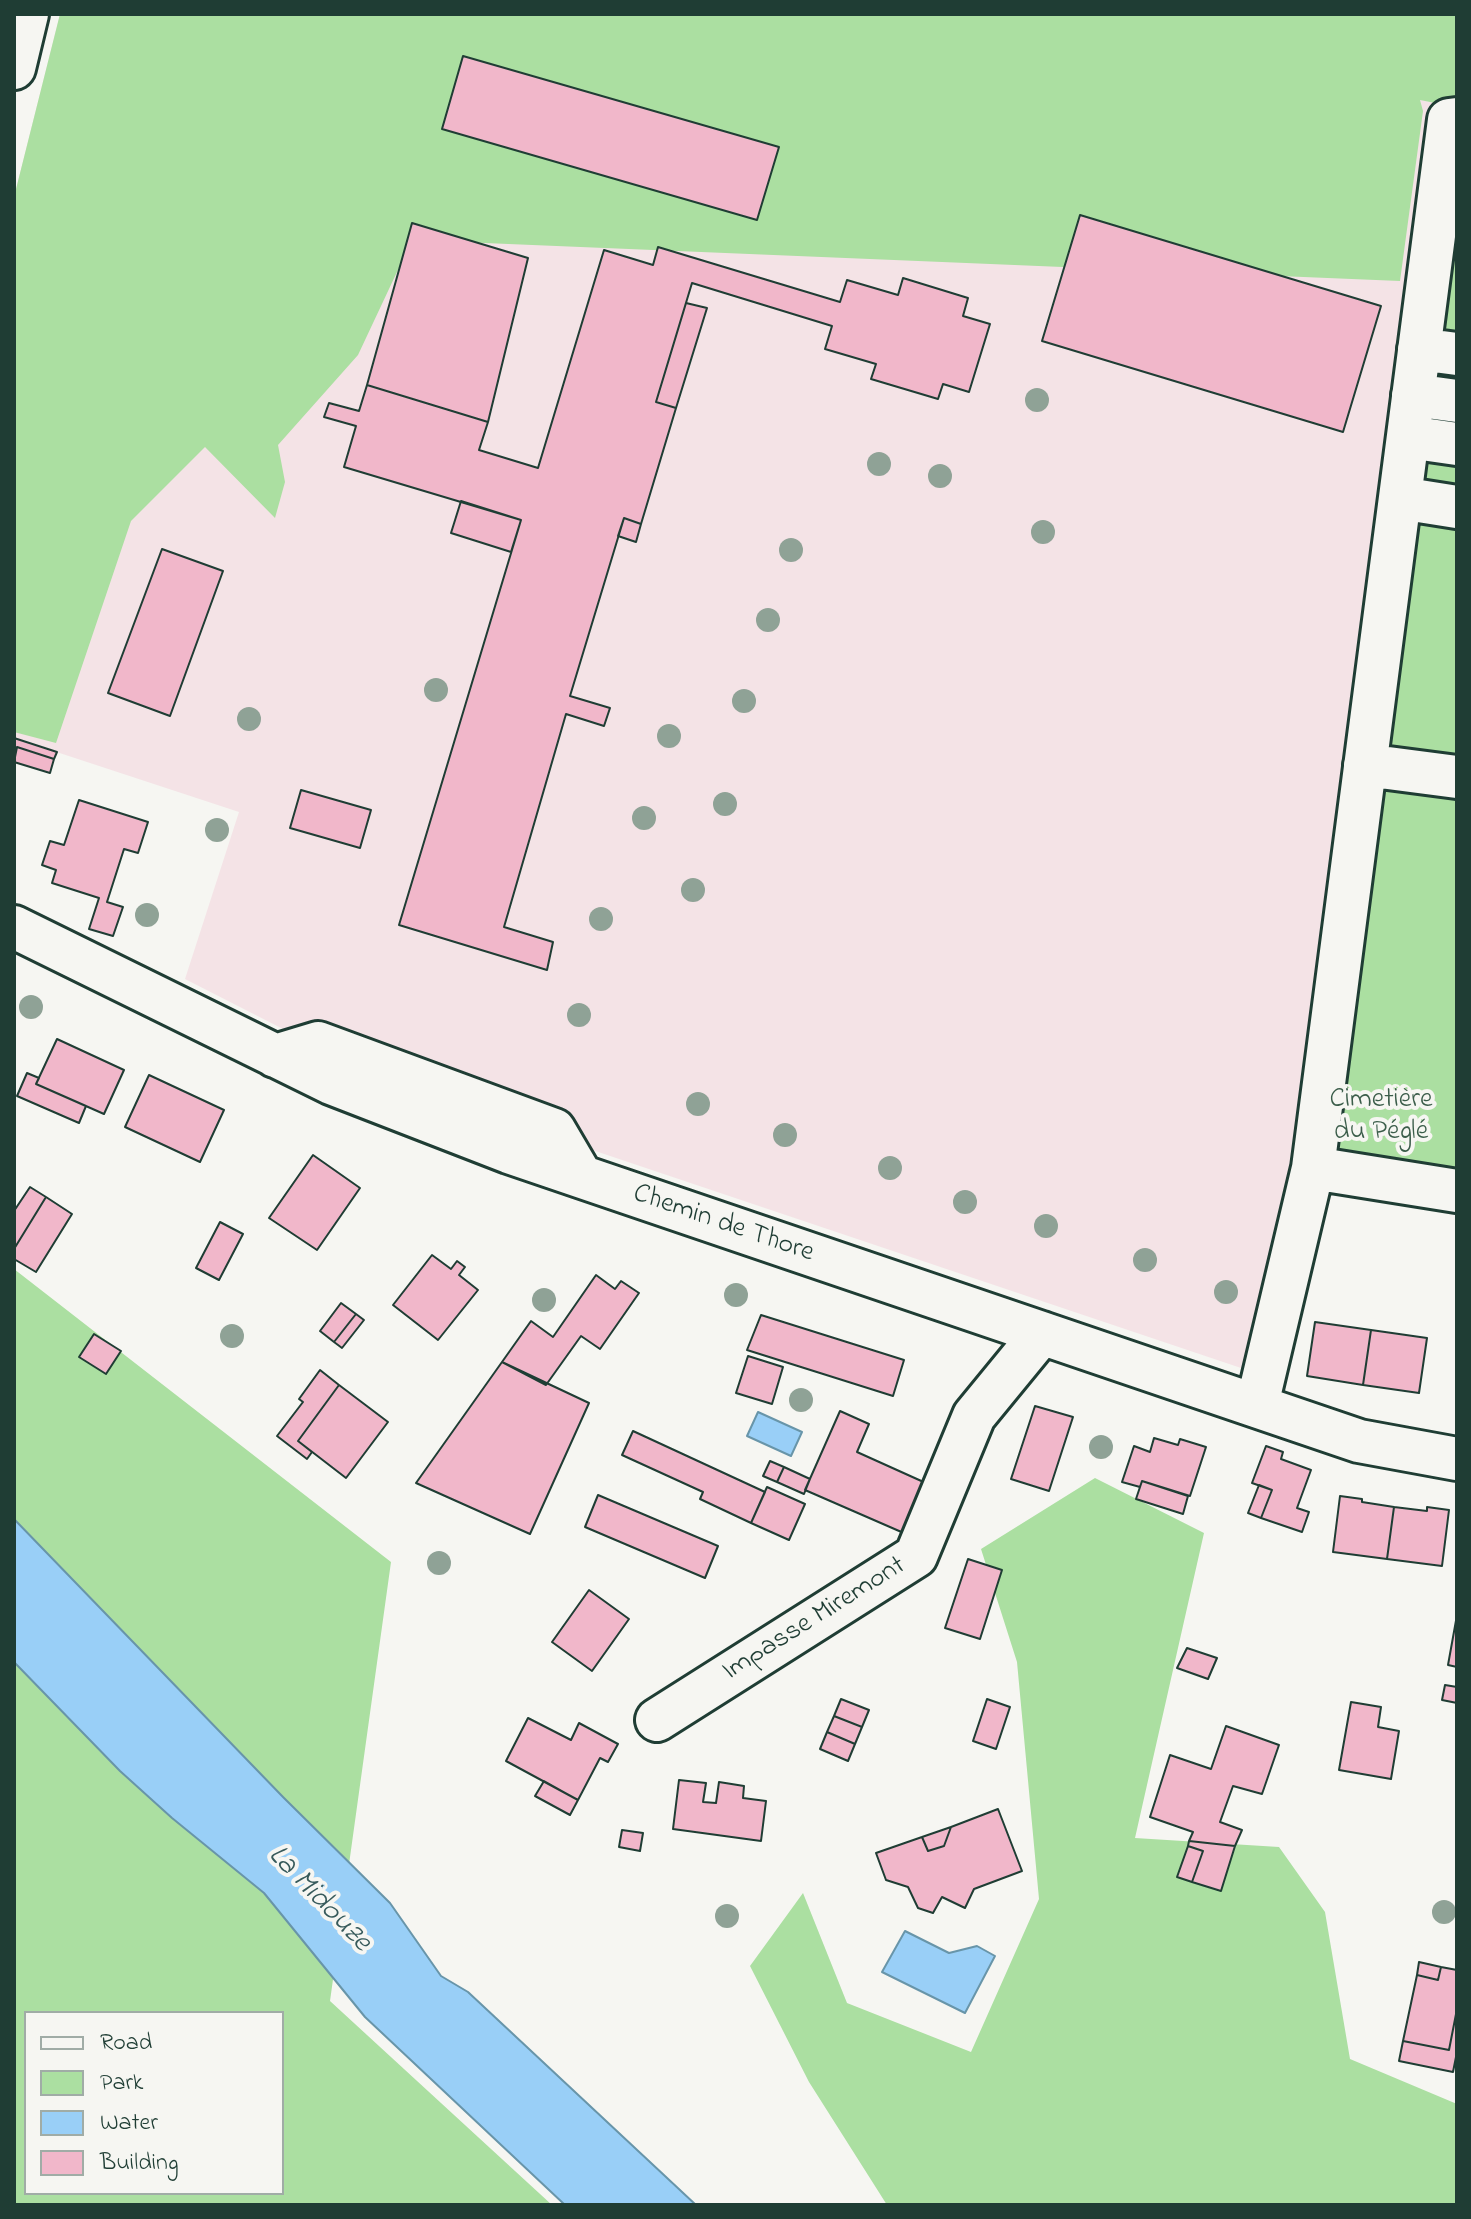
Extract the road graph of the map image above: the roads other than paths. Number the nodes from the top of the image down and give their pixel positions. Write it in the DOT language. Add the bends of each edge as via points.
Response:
graph roads {
  1 [pos="27,14"];
  2 [pos="14,68"];
  3 [pos="1457,119"];
  4 [pos="1449,174"];
  5 [pos="1447,219"];
  6 [pos="1444,264"];
  7 [pos="1441,308"];
  8 [pos="1438,352"];
  9 [pos="1413,395"];
  10 [pos="1457,401"];
  11 [pos="1408,437"];
  12 [pos="1457,444"];
  13 [pos="1400,498"];
  14 [pos="1457,507"];
  15 [pos="1365,765"];
  16 [pos="1457,777"];
  17 [pos="14,927"];
  18 [pos="1313,1168"];
  19 [pos="1457,1191"];
  20 [pos="1042,1333"];
  21 [pos="1257,1405"];
  22 [pos="1457,1459"];
  23 [pos="657,1720"];
  1 -- 2 [label="street"];
  3 -- 4 [label="street" via="1449,120"];
  4 -- 5 [label="street"];
  5 -- 6 [label="street"];
  6 -- 7 [label="street"];
  7 -- 8 [label="street"];
  8 -- 9 [label="street"];
  9 -- 10 [label="street"];
  9 -- 11 [label="street"];
  11 -- 12 [label="street"];
  11 -- 13 [label="street"];
  13 -- 14 [label="street"];
  13 -- 15 [label="street"];
  15 -- 16 [label="street"];
  15 -- 18 [label="street"];
  17 -- 20 [label="street, Chemin de Thore" via="331,1083 509,1152"];
  18 -- 19 [label="street"];
  18 -- 21 [label="street"];
  20 -- 21 [label="street, Chemin de Thore"];
  20 -- 23 [label="street, Impasse Miremont" via="974,1416 916,1556"];
  21 -- 22 [label="street, Chemin de Thore" via="1359,1441"];
}
